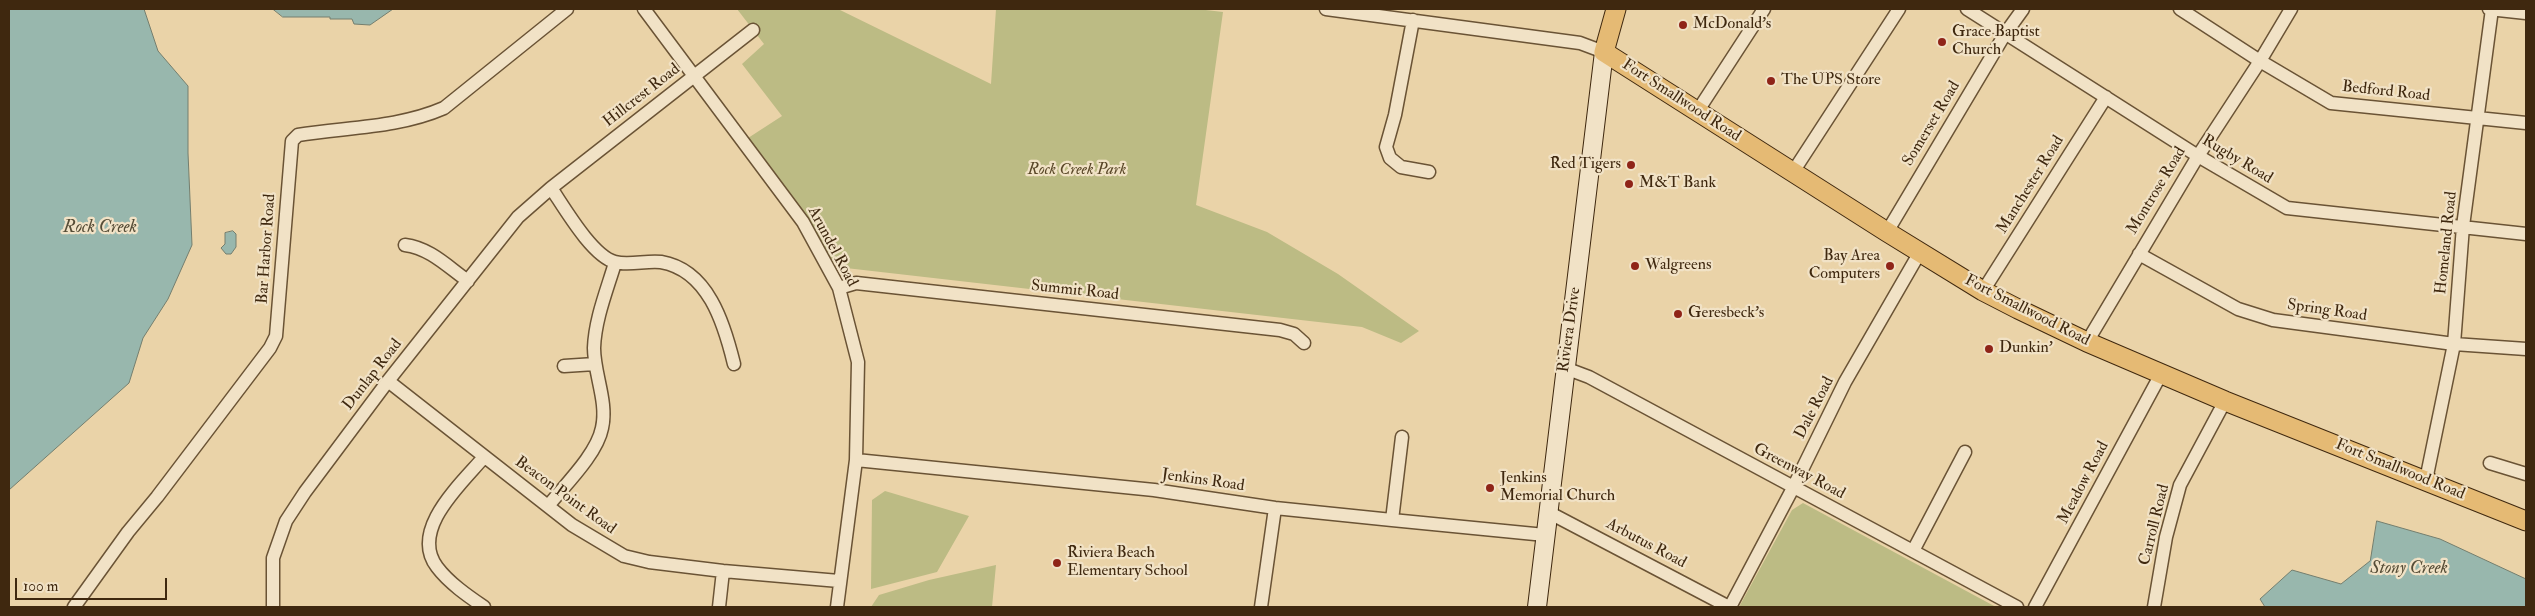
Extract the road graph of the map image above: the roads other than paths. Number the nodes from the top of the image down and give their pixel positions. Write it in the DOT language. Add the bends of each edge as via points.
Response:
graph roads {
  1 [pos="567,9"];
  2 [pos="644,9"];
  3 [pos="1326,9"];
  4 [pos="1616,9"];
  5 [pos="1764,9"];
  6 [pos="1899,9"];
  7 [pos="1967,9"];
  8 [pos="2023,9"];
  9 [pos="2180,9"];
  10 [pos="2290,9"];
  11 [pos="2491,9"];
  12 [pos="2526,13"];
  13 [pos="1413,20"];
  14 [pos="753,30"];
  15 [pos="2005,34"];
  16 [pos="1604,52"];
  17 [pos="2260,61"];
  18 [pos="695,75"];
  19 [pos="2106,97"];
  20 [pos="1697,112"];
  21 [pos="2479,118"];
  22 [pos="2526,123"];
  23 [pos="2198,156"];
  24 [pos="1429,172"];
  25 [pos="1793,172"];
  26 [pos="551,188"];
  27 [pos="2463,226"];
  28 [pos="1887,232"];
  29 [pos="2526,234"];
  30 [pos="405,245"];
  31 [pos="1920,252"];
  32 [pos="2139,254"];
  33 [pos="616,262"];
  34 [pos="468,281"];
  35 [pos="839,288"];
  36 [pos="1983,291"];
  37 [pos="2087,342"];
  38 [pos="1304,343"];
  39 [pos="2454,344"];
  40 [pos="2526,349"];
  41 [pos="595,364"];
  42 [pos="734,364"];
  43 [pos="564,366"];
  44 [pos="1565,368"];
  45 [pos="2161,374"];
  46 [pos="388,381"];
  47 [pos="2226,401"];
  48 [pos="1402,437"];
  49 [pos="1965,452"];
  50 [pos="484,456"];
  51 [pos="856,460"];
  52 [pos="2490,463"];
  53 [pos="2526,474"];
  54 [pos="2426,480"];
  55 [pos="1793,488"];
  56 [pos="548,506"];
  57 [pos="1275,508"];
  58 [pos="1548,512"];
  59 [pos="1392,520"];
  60 [pos="2526,521"];
  61 [pos="1545,534"];
  62 [pos="1913,550"];
  63 [pos="723,571"];
  64 [pos="839,581"];
  65 [pos="476,605"];
  66 [pos="74,607"];
  67 [pos="273,607"];
  68 [pos="719,607"];
  69 [pos="837,607"];
  70 [pos="1261,607"];
  71 [pos="1537,607"];
  72 [pos="1729,607"];
  73 [pos="2017,607"];
  74 [pos="2035,607"];
  75 [pos="2154,607"];
  1 -- 66 [label="street, Bar Harbor Road" via="444,108 392,123 298,135 292,141 276,336"];
  2 -- 18 [label="street, Arundel Road"];
  3 -- 13 [label="street"];
  4 -- 16 [label="main road, Fort Smallwood Road"];
  5 -- 20 [label="street"];
  6 -- 25 [label="street"];
  7 -- 15 [label="street, Rugby Road"];
  8 -- 15 [label="street, Somerset Road"];
  9 -- 17 [label="street, Bedford Road"];
  10 -- 17 [label="street, Montrose Road"];
  11 -- 12 [label="street"];
  11 -- 21 [label="street, Homeland Road"];
  13 -- 16 [label="street" via="1580,43"];
  13 -- 24 [label="street" via="1386,147 1390,158 1401,167"];
  14 -- 18 [label="street, Hillcrest Road"];
  15 -- 19 [label="street, Rugby Road"];
  15 -- 28 [label="street, Somerset Road"];
  16 -- 20 [label="main road, Fort Smallwood Road"];
  16 -- 44 [label="street, Riviera Drive" via="1586,220"];
  17 -- 21 [label="street, Bedford Road" via="2331,103"];
  17 -- 23 [label="street, Montrose Road"];
  18 -- 26 [label="street, Hillcrest Road"];
  18 -- 35 [label="street, Arundel Road" via="803,222"];
  19 -- 23 [label="street, Rugby Road"];
  19 -- 36 [label="street, Manchester Road"];
  20 -- 25 [label="main road, Fort Smallwood Road"];
  21 -- 22 [label="street, Bedford Road"];
  21 -- 27 [label="street, Homeland Road"];
  23 -- 27 [label="street, Rugby Road" via="2287,208"];
  23 -- 32 [label="street, Montrose Road"];
  25 -- 28 [label="main road, Fort Smallwood Road"];
  26 -- 33 [label="street" via="586,237"];
  26 -- 34 [label="street, Dunlap Road" via="518,217"];
  27 -- 29 [label="street, Rugby Road"];
  27 -- 39 [label="street, Homeland Road"];
  28 -- 31 [label="main road, Fort Smallwood Road"];
  30 -- 34 [label="street" via="428,252"];
  31 -- 36 [label="main road, Fort Smallwood Road"];
  31 -- 55 [label="street, Dale Road" via="1845,382"];
  32 -- 37 [label="street, Montrose Road"];
  32 -- 39 [label="street, Spring Road" via="2238,309 2273,320"];
  33 -- 41 [label="street" via="595,335"];
  33 -- 42 [label="street" via="660,262 688,270 710,297 719,315"];
  34 -- 46 [label="street, Dunlap Road"];
  35 -- 38 [label="street, Summit Road" via="856,283 1280,330 1294,334"];
  35 -- 51 [label="street, Arundel Road" via="858,362"];
  36 -- 37 [label="main road, Fort Smallwood Road"];
  37 -- 45 [label="main road, Fort Smallwood Road"];
  39 -- 40 [label="street, Spring Road"];
  39 -- 54 [label="street, Homeland Road"];
  41 -- 43 [label="street"];
  41 -- 56 [label="street" via="603,404 602,429 592,450"];
  44 -- 55 [label="street, Greenway Road" via="1589,377"];
  44 -- 58 [label="street, Riviera Drive"];
  45 -- 47 [label="main road, Fort Smallwood Road"];
  45 -- 74 [label="street, Meadow Road"];
  46 -- 50 [label="street, Beacon Point Road"];
  46 -- 67 [label="street, Dunlap Road" via="286,521 273,558"];
  47 -- 54 [label="main road, Fort Smallwood Road"];
  47 -- 75 [label="street, Carroll Road" via="2180,486 2166,538"];
  48 -- 59 [label="street"];
  49 -- 62 [label="street"];
  50 -- 56 [label="street, Beacon Point Road"];
  50 -- 65 [label="street" via="439,512 430,529 428,542 436,566"];
  51 -- 57 [label="street, Jenkins Road" via="1145,489"];
  51 -- 64 [label="street, Arundel Road"];
  52 -- 53 [label="street"];
  54 -- 60 [label="main road, Fort Smallwood Road"];
  55 -- 62 [label="street, Greenway Road"];
  55 -- 72 [label="street, Dale Road"];
  56 -- 63 [label="street, Beacon Point Road" via="584,533 624,556"];
  57 -- 59 [label="street, Jenkins Road"];
  57 -- 70 [label="street"];
  58 -- 61 [label="street, Riviera Drive"];
  58 -- 72 [label="street, Arbutus Road"];
  59 -- 61 [label="street, Jenkins Road"];
  61 -- 71 [label="street, Riviera Drive"];
  62 -- 73 [label="street, Greenway Road"];
  63 -- 64 [label="street, Beacon Point Road"];
  63 -- 68 [label="street"];
  64 -- 69 [label="street, Arundel Road"];
}
